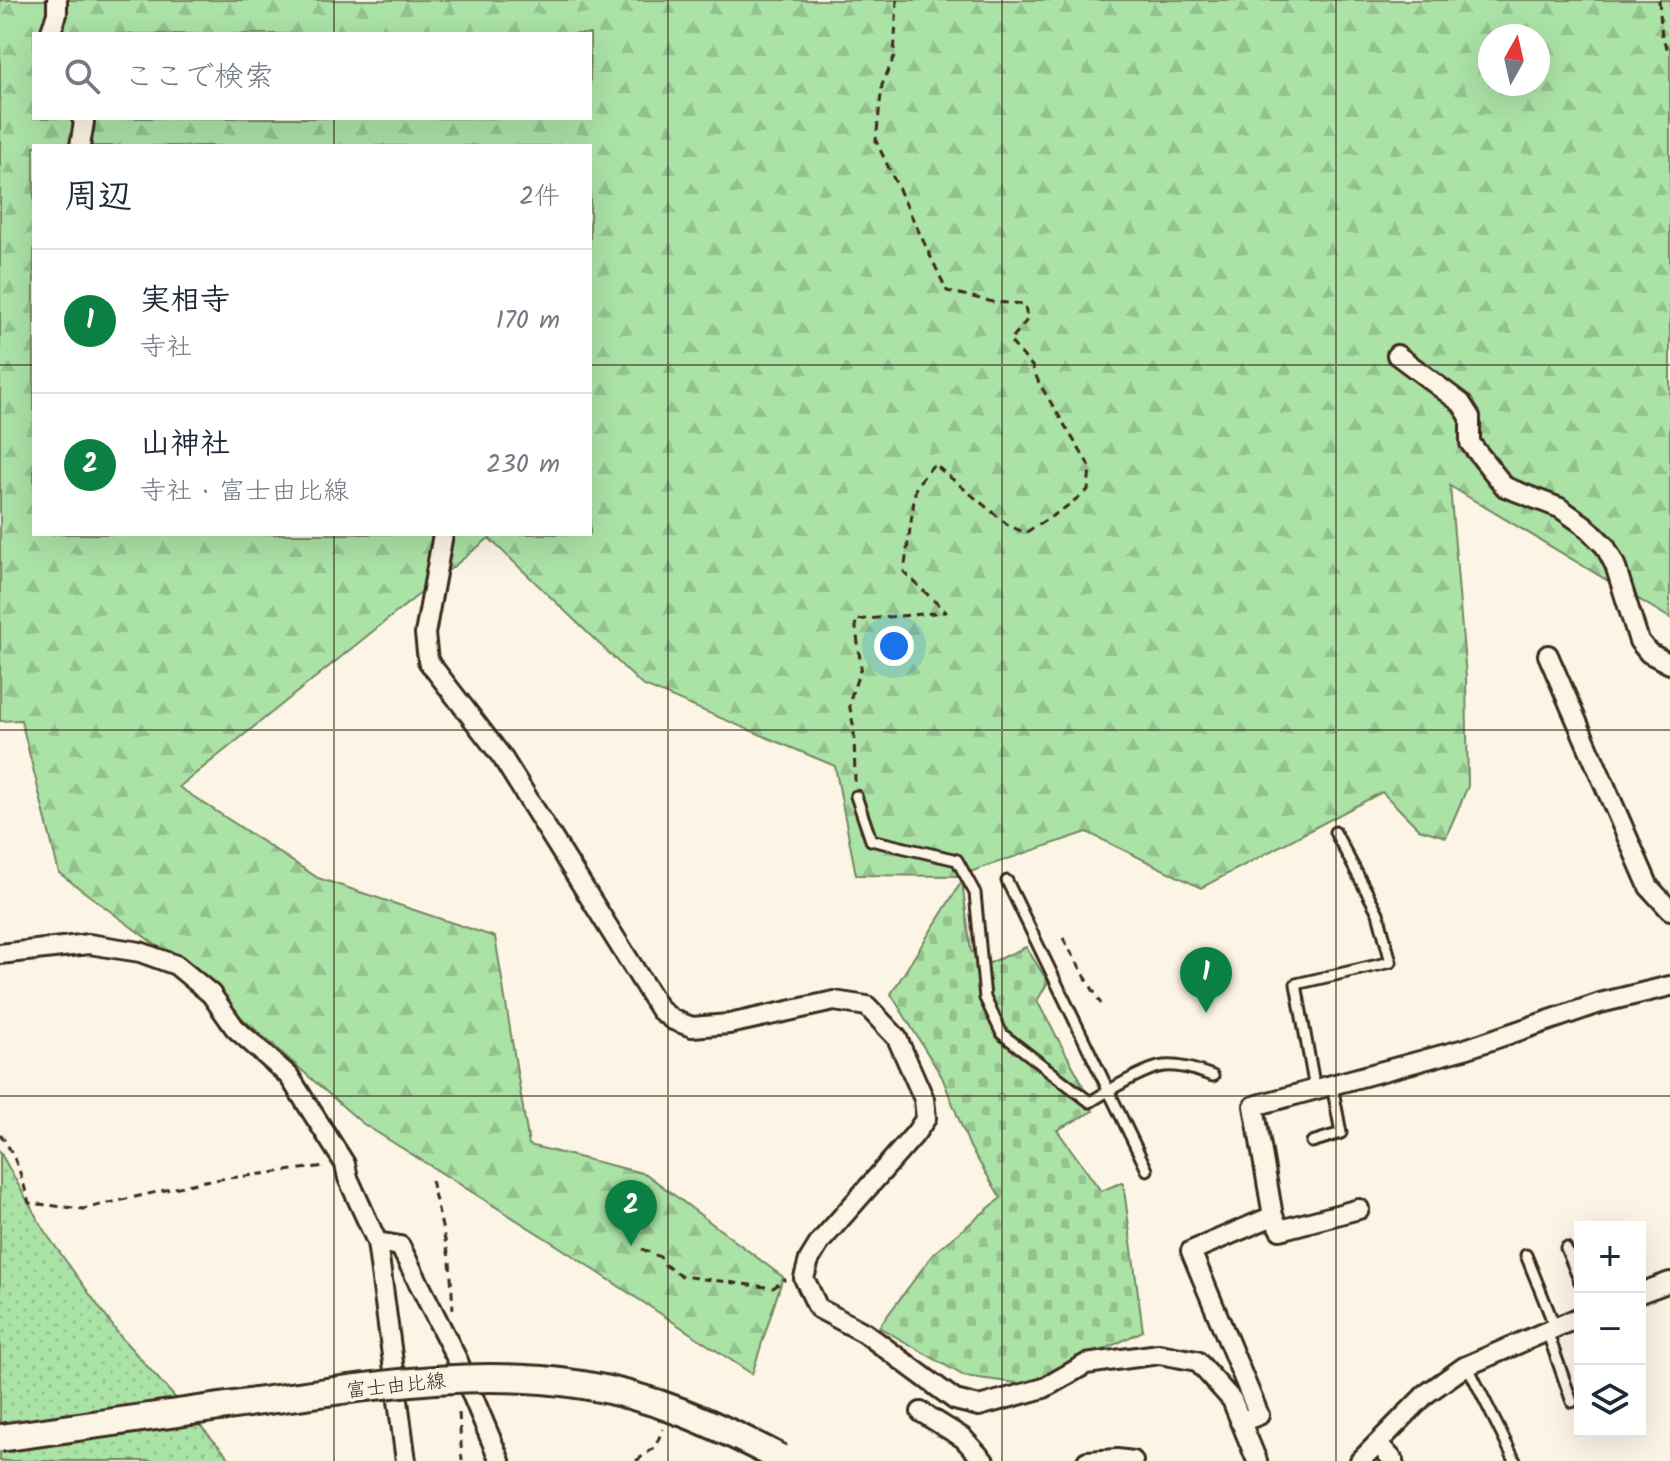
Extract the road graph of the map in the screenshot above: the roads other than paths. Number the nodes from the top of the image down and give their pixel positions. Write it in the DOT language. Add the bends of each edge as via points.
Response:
graph roads {
  1 [pos="57,0"];
  2 [pos="51,32"];
  3 [pos="83,120"];
  4 [pos="80,144"];
  5 [pos="1397,355"];
  6 [pos="443,536"];
  7 [pos="1548,655"];
  8 [pos="1670,664"];
  9 [pos="856,796"];
  10 [pos="1335,832"];
  11 [pos="1007,881"];
  12 [pos="1670,910"];
  13 [pos="0,954"];
  14 [pos="1670,986"];
  15 [pos="1213,1076"];
  16 [pos="1323,1087"];
  17 [pos="1108,1090"];
  18 [pos="1312,1142"];
  19 [pos="1147,1170"];
  20 [pos="1359,1209"];
  21 [pos="1273,1216"];
  22 [pos="377,1242"];
  23 [pos="1566,1248"];
  24 [pos="1526,1255"];
  25 [pos="1574,1267"];
  26 [pos="1670,1282"];
  27 [pos="1646,1291"];
  28 [pos="1574,1319"];
  29 [pos="1551,1329"];
  30 [pos="1467,1365"];
  31 [pos="1572,1402"];
  32 [pos="921,1412"];
  33 [pos="1240,1422"];
  34 [pos="0,1438"];
  35 [pos="1378,1444"];
  36 [pos="780,1458"];
  37 [pos="1251,1459"];
  38 [pos="406,1461"];
  39 [pos="500,1461"];
  40 [pos="984,1461"];
  41 [pos="1087,1461"];
  42 [pos="1133,1461"];
  43 [pos="1360,1461"];
  44 [pos="1394,1461"];
  45 [pos="1515,1461"];
  1 -- 2 [label="street"];
  3 -- 4 [label="street"];
  5 -- 8 [label="street" via="1461,403 1470,417 1470,443 1505,487 1560,508 1605,546 1639,641"];
  6 -- 33 [label="street" via="425,634 428,661 502,757 660,1010 692,1027 834,1001 867,1006 897,1038 924,1099 926,1118 809,1260 804,1278 818,1308 865,1333 955,1400 979,1406 1044,1388 1086,1364 1159,1354 1197,1361 1232,1400"];
  7 -- 12 [label="street" via="1649,887"];
  9 -- 17 [label="lane" via="871,840 957,860 975,893 985,998 1002,1034 1090,1102"];
  10 -- 16 [label="lane" via="1378,913 1391,962 1296,984"];
  11 -- 17 [label="lane"];
  13 -- 22 [label="street" via="89,944 140,952 176,965 289,1076 345,1164"];
  14 -- 16 [label="street"];
  15 -- 17 [label="lane" via="1163,1066"];
  16 -- 18 [label="lane" via="1341,1133"];
  16 -- 21 [label="street" via="1254,1106"];
  17 -- 19 [label="lane"];
  20 -- 21 [label="street" via="1280,1230"];
  21 -- 33 [label="street" via="1191,1251 1259,1415"];
  22 -- 38 [label="street"];
  22 -- 39 [label="street" via="400,1246 457,1359"];
  23 -- 25 [label="lane"];
  24 -- 29 [label="lane"];
  26 -- 27 [label="street"];
  28 -- 29 [label="street"];
  29 -- 30 [label="street"];
  29 -- 31 [label="lane"];
  30 -- 35 [label="street" via="1426,1394"];
  30 -- 45 [label="lane"];
  32 -- 40 [label="street" via="963,1438"];
  33 -- 37 [label="street"];
  34 -- 36 [label="main road, 富士由比線, bridge" via="331,1392 446,1379 513,1378 582,1384 647,1399 713,1423"];
  35 -- 43 [label="street"];
  35 -- 44 [label="street"];
  41 -- 42 [label="street"];
}
